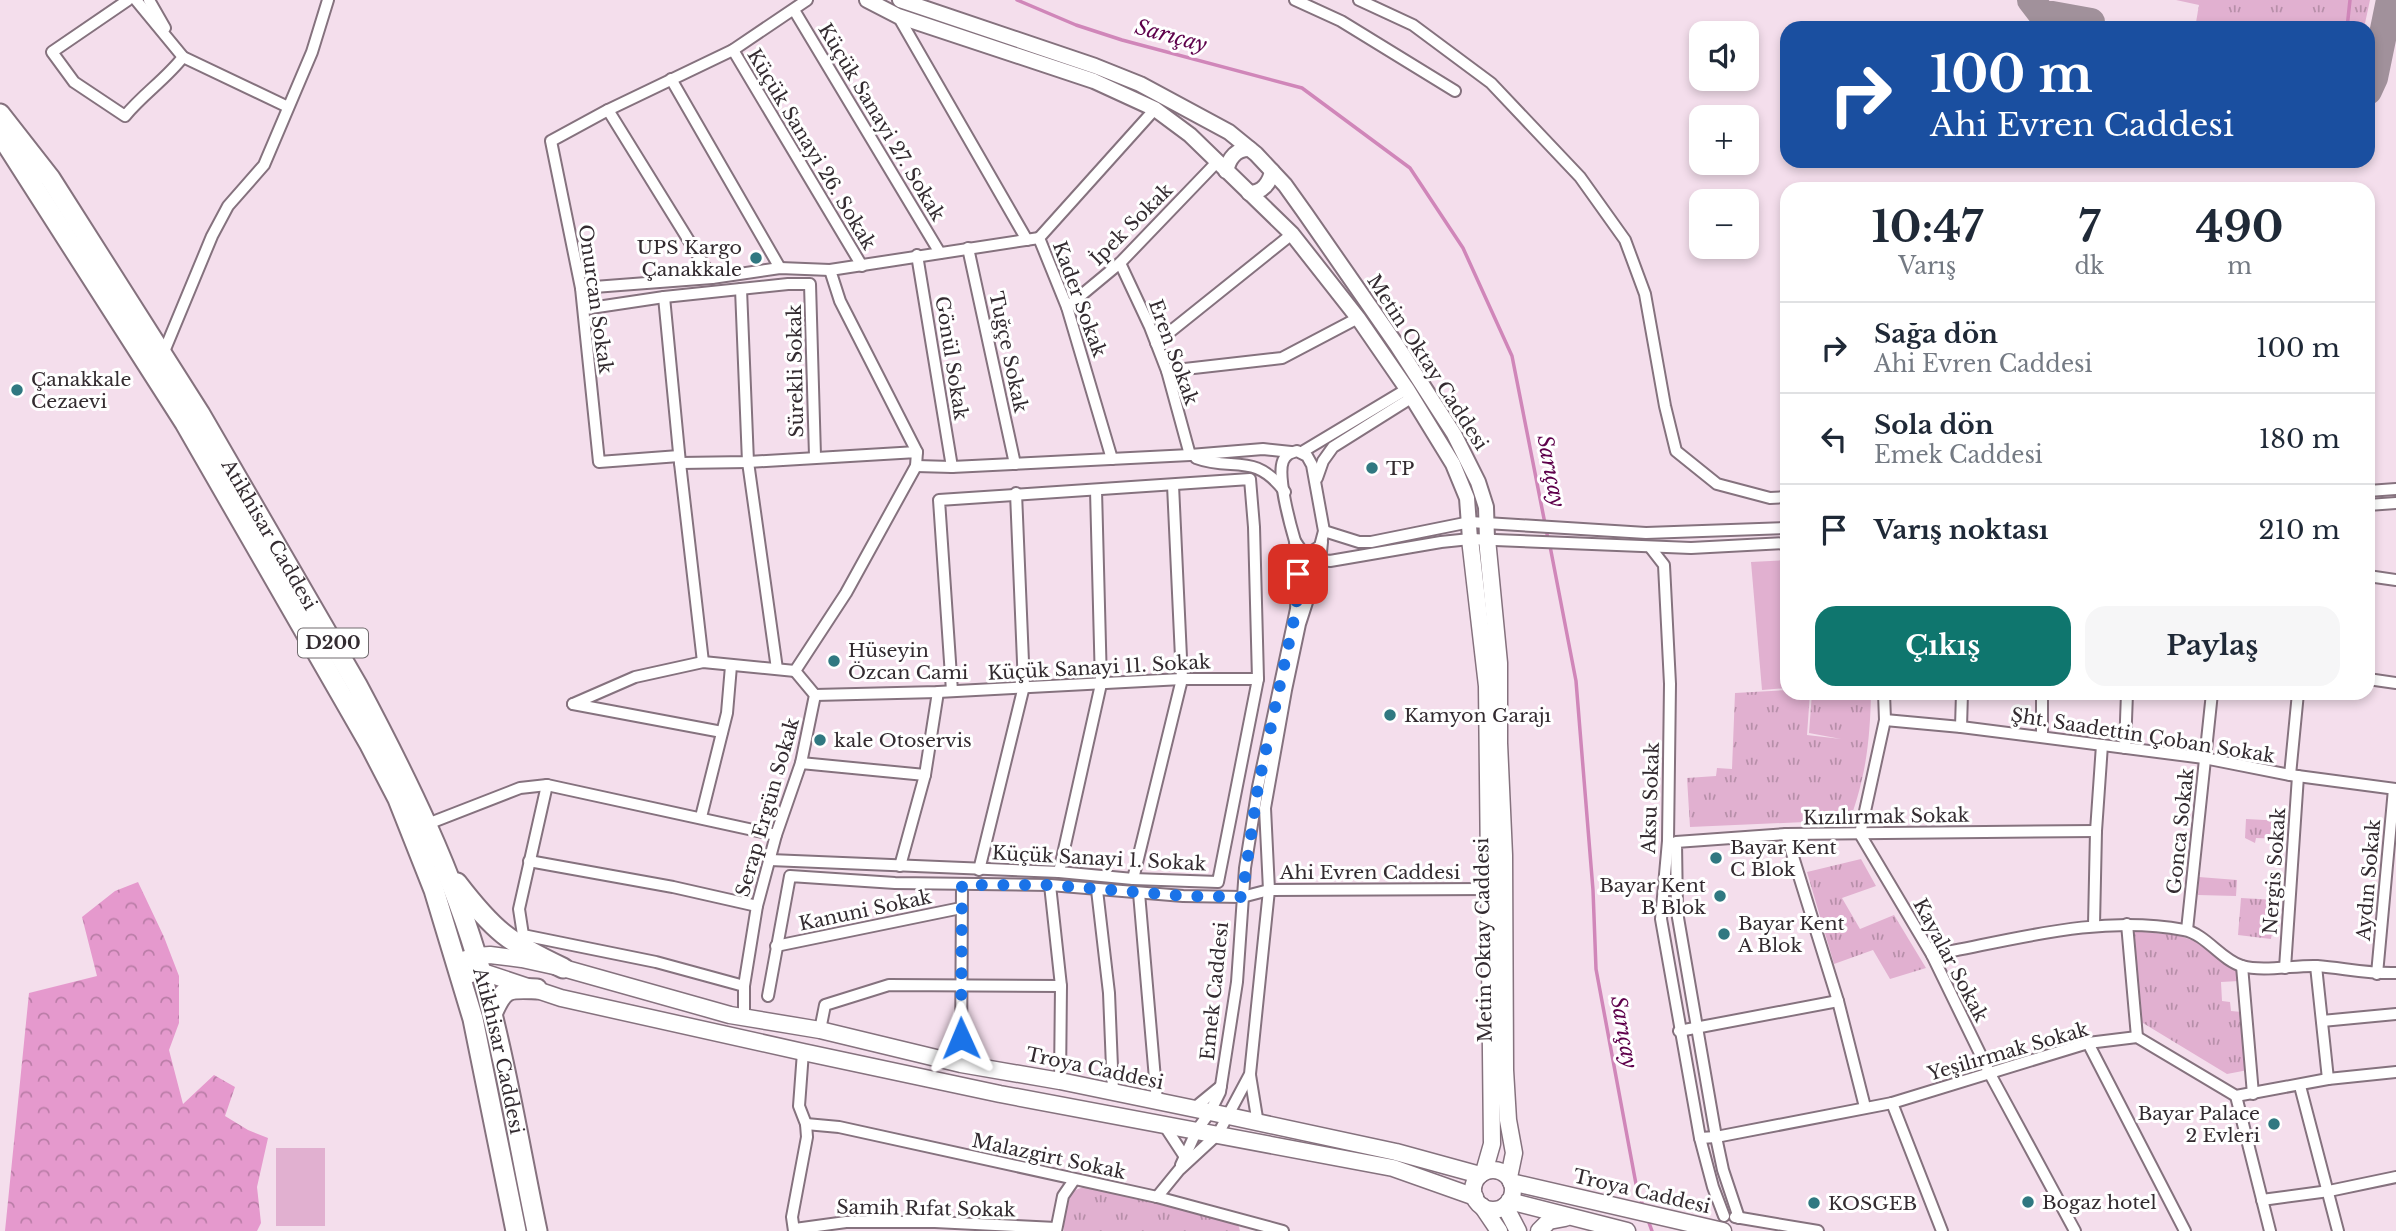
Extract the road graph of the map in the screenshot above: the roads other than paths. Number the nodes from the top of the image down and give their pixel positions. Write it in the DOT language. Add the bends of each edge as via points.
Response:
graph roads {
  1 [pos="128,0"];
  2 [pos="136,0"];
  3 [pos="149,0"];
  4 [pos="328,0"];
  5 [pos="807,0"];
  6 [pos="867,0"];
  7 [pos="900,0"];
  8 [pos="1294,0"];
  9 [pos="1359,0"];
  10 [pos="794,10"];
  11 [pos="898,16"];
  12 [pos="733,50"];
  13 [pos="183,57"];
  14 [pos="671,79"];
  15 [pos="1455,91"];
  16 [pos="288,107"];
  17 [pos="1155,109"];
  18 [pos="608,110"];
  19 [pos="0,114"];
  20 [pos="0,134"];
  21 [pos="1251,149"];
  22 [pos="1222,166"];
  23 [pos="1272,171"];
  24 [pos="1249,193"];
  25 [pos="1292,234"];
  26 [pos="1039,237"];
  27 [pos="78,239"];
  28 [pos="1027,240"];
  29 [pos="968,248"];
  30 [pos="940,253"];
  31 [pos="917,256"];
  32 [pos="1120,263"];
  33 [pos="862,266"];
  34 [pos="780,268"];
  35 [pos="830,270"];
  36 [pos="712,278"];
  37 [pos="581,288"];
  38 [pos="741,289"];
  39 [pos="664,297"];
  40 [pos="1067,307"];
  41 [pos="584,309"];
  42 [pos="1358,318"];
  43 [pos="1156,343"];
  44 [pos="163,355"];
  45 [pos="1167,371"];
  46 [pos="1409,393"];
  47 [pos="917,452"];
  48 [pos="1297,452"];
  49 [pos="815,456"];
  50 [pos="1190,456"];
  51 [pos="679,459"];
  52 [pos="1112,459"];
  53 [pos="748,462"];
  54 [pos="1015,464"];
  55 [pos="916,466"];
  56 [pos="952,467"];
  57 [pos="1316,481"];
  58 [pos="1173,485"];
  59 [pos="2396,489"];
  60 [pos="1096,490"];
  61 [pos="2375,490"];
  62 [pos="1016,493"];
  63 [pos="1285,493"];
  64 [pos="1780,497"];
  65 [pos="2396,503"];
  66 [pos="2375,504"];
  67 [pos="1470,522"];
  68 [pos="1489,522"];
  69 [pos="1780,528"];
  70 [pos="1323,537"];
  71 [pos="1484,539"];
  72 [pos="1780,543"];
  73 [pos="1298,545"];
  74 [pos="1650,547"];
  75 [pos="1320,559"];
  76 [pos="2375,577"];
  77 [pos="2396,580"];
  78 [pos="703,662"];
  79 [pos="731,666"];
  80 [pos="777,669"];
  81 [pos="795,671"];
  82 [pos="1182,679"];
  83 [pos="1258,679"];
  84 [pos="2375,680"];
  85 [pos="2396,683"];
  86 [pos="1101,684"];
  87 [pos="1024,686"];
  88 [pos="952,691"];
  89 [pos="938,692"];
  90 [pos="815,695"];
  91 [pos="1884,700"];
  92 [pos="1962,700"];
  93 [pos="2042,700"];
  94 [pos="2127,700"];
  95 [pos="2211,700"];
  96 [pos="2298,700"];
  97 [pos="1885,720"];
  98 [pos="1961,727"];
  99 [pos="722,732"];
  100 [pos="2042,736"];
  101 [pos="2102,745"];
  102 [pos="2125,748"];
  103 [pos="2204,758"];
  104 [pos="801,763"];
  105 [pos="925,775"];
  106 [pos="2294,776"];
  107 [pos="547,785"];
  108 [pos="2395,789"];
  109 [pos="701,817"];
  110 [pos="425,825"];
  111 [pos="2096,831"];
  112 [pos="1786,834"];
  113 [pos="1860,834"];
  114 [pos="776,835"];
  115 [pos="1676,842"];
  116 [pos="770,860"];
  117 [pos="529,861"];
  118 [pos="900,866"];
  119 [pos="445,867"];
  120 [pos="979,870"];
  121 [pos="1059,872"];
  122 [pos="1133,879"];
  123 [pos="962,885"];
  124 [pos="1050,885"];
  125 [pos="1489,889"];
  126 [pos="1097,890"];
  127 [pos="1269,890"];
  128 [pos="1139,893"];
  129 [pos="1242,897"];
  130 [pos="757,906"];
  131 [pos="961,908"];
  132 [pos="2127,924"];
  133 [pos="2094,925"];
  134 [pos="2187,930"];
  135 [pos="776,946"];
  136 [pos="1932,956"];
  137 [pos="478,964"];
  138 [pos="2242,966"];
  139 [pos="2316,966"];
  140 [pos="563,968"];
  141 [pos="2285,968"];
  142 [pos="459,969"];
  143 [pos="2396,973"];
  144 [pos="2377,974"];
  145 [pos="960,984"];
  146 [pos="744,985"];
  147 [pos="1061,986"];
  148 [pos="537,989"];
  149 [pos="768,996"];
  150 [pos="1838,1000"];
  151 [pos="492,1014"];
  152 [pos="2396,1014"];
  153 [pos="744,1018"];
  154 [pos="2322,1021"];
  155 [pos="1698,1028"];
  156 [pos="820,1030"];
  157 [pos="1679,1031"];
  158 [pos="2137,1037"];
  159 [pos="2088,1043"];
  160 [pos="803,1052"];
  161 [pos="961,1064"];
  162 [pos="2396,1072"];
  163 [pos="1250,1074"];
  164 [pos="1990,1074"];
  165 [pos="2328,1079"];
  166 [pos="1060,1081"];
  167 [pos="1221,1086"];
  168 [pos="2300,1086"];
  169 [pos="1113,1092"];
  170 [pos="2253,1094"];
  171 [pos="2236,1096"];
  172 [pos="1157,1102"];
  173 [pos="1892,1103"];
  174 [pos="1865,1107"];
  175 [pos="1192,1109"];
  176 [pos="1210,1112"];
  177 [pos="1228,1118"];
  178 [pos="806,1124"];
  179 [pos="1258,1124"];
  180 [pos="1164,1125"];
  181 [pos="1197,1130"];
  182 [pos="1218,1134"];
  183 [pos="1716,1137"];
  184 [pos="1700,1138"];
  185 [pos="1185,1157"];
  186 [pos="1179,1170"];
  187 [pos="1482,1173"];
  188 [pos="2396,1177"];
  189 [pos="1074,1180"];
  190 [pos="1510,1180"];
  191 [pos="2329,1191"];
  192 [pos="1157,1197"];
  193 [pos="2262,1200"];
  194 [pos="1478,1201"];
  195 [pos="1507,1203"];
  196 [pos="1739,1218"];
  197 [pos="1574,1219"];
  198 [pos="892,1226"];
  199 [pos="1243,1226"];
  200 [pos="1723,1226"];
  201 [pos="956,1227"];
  202 [pos="994,1228"];
  203 [pos="801,1230"];
  204 [pos="1056,1230"];
  205 [pos="516,1231"];
  206 [pos="537,1231"];
  207 [pos="1283,1231"];
  208 [pos="1499,1231"];
  209 [pos="1518,1231"];
  210 [pos="1539,1231"];
  211 [pos="1628,1231"];
  212 [pos="1818,1231"];
  213 [pos="1942,1231"];
  214 [pos="2075,1231"];
  215 [pos="2185,1231"];
  216 [pos="2270,1231"];
  217 [pos="2338,1231"];
  1 -- 13 [label="street" via="52,52 74,82 125,116"];
  2 -- 13 [label="street"];
  3 -- 13 [label="street"];
  4 -- 16 [label="street"];
  5 -- 10 [label="street"];
  6 -- 11 [label="street, Metin Oktay Caddesi"];
  7 -- 21 [label="street, Metin Oktay Caddesi" via="1139,84 1229,132"];
  8 -- 15 [label="street" via="1341,20"];
  9 -- 64 [label="street" via="1413,25 1491,83 1580,177 1625,240 1646,294 1676,451 1717,484"];
  10 -- 12 [label="street"];
  10 -- 30 [label="street, Küçük Sanayi 27. Sokak"];
  11 -- 17 [label="street, Metin Oktay Caddesi" via="1094,81"];
  11 -- 28 [label="street"];
  12 -- 14 [label="street"];
  12 -- 33 [label="street, Küçük Sanayi 26. Sokak"];
  13 -- 16 [label="street"];
  14 -- 18 [label="street"];
  14 -- 34 [label="street"];
  16 -- 44 [label="street" via="264,165 228,206 212,236"];
  17 -- 22 [label="street, Metin Oktay Caddesi"];
  17 -- 26 [label="street, Kader Sokak"];
  18 -- 36 [label="street"];
  18 -- 37 [label="street, Onurcan Sokak" via="551,141"];
  19 -- 27 [label="highway, Atikhisar Caddesi / D200" via="50,178"];
  20 -- 27 [label="highway, Atikhisar Caddesi / D200"];
  21 -- 22 [label="street" via="1240,150"];
  21 -- 23 [label="street, Metin Oktay Caddesi"];
  22 -- 24 [label="street, Metin Oktay Caddesi"];
  22 -- 32 [label="street, İpek Sokak"];
  23 -- 24 [label="street" via="1267,184"];
  23 -- 68 [label="street, Metin Oktay Caddesi" via="1396,344 1454,434 1478,482"];
  24 -- 25 [label="street, Metin Oktay Caddesi"];
  25 -- 42 [label="street, Metin Oktay Caddesi"];
  25 -- 43 [label="street"];
  26 -- 28 [label="street"];
  26 -- 40 [label="street, Kader Sokak"];
  27 -- 44 [label="highway, Atikhisar Caddesi / D200"];
  27 -- 142 [label="highway, Atikhisar Caddesi / D200" via="369,743 418,845"];
  28 -- 29 [label="street"];
  29 -- 30 [label="street"];
  29 -- 54 [label="street, Tuğçe Sokak"];
  30 -- 31 [label="street"];
  31 -- 33 [label="street"];
  31 -- 56 [label="street, Gönül Sokak"];
  32 -- 40 [label="street, İpek Sokak"];
  32 -- 43 [label="street, Eren Sokak"];
  33 -- 35 [label="street"];
  34 -- 35 [label="street"];
  34 -- 36 [label="street"];
  35 -- 47 [label="street" via="840,301"];
  36 -- 37 [label="street"];
  37 -- 41 [label="street, Onurcan Sokak"];
  38 -- 39 [label="street"];
  38 -- 49 [label="street, Sürekli Sokak" via="810,284"];
  38 -- 53 [label="street"];
  39 -- 41 [label="street"];
  39 -- 51 [label="street"];
  40 -- 52 [label="street, Kader Sokak"];
  41 -- 51 [label="street, Onurcan Sokak" via="599,462"];
  42 -- 45 [label="street" via="1282,358"];
  42 -- 46 [label="street, Metin Oktay Caddesi"];
  43 -- 45 [label="street, Eren Sokak"];
  44 -- 110 [label="highway, Atikhisar Caddesi / D200" via="358,685"];
  45 -- 50 [label="street, Eren Sokak"];
  46 -- 48 [label="street"];
  46 -- 57 [label="street" via="1333,447"];
  46 -- 67 [label="street, Metin Oktay Caddesi" via="1453,464 1467,498"];
  47 -- 49 [label="street"];
  47 -- 55 [label="street"];
  48 -- 50 [label="street" via="1263,449"];
  48 -- 57 [label="street" via="1312,465"];
  48 -- 63 [label="street, Emek Caddesi" via="1287,455 1282,464"];
  49 -- 53 [label="street"];
  50 -- 52 [label="street"];
  50 -- 63 [label="street" via="1255,467"];
  51 -- 53 [label="street"];
  51 -- 78 [label="street"];
  52 -- 54 [label="street"];
  53 -- 80 [label="street"];
  54 -- 56 [label="street"];
  55 -- 56 [label="street"];
  55 -- 81 [label="street" via="846,593"];
  57 -- 70 [label="street"];
  58 -- 60 [label="street"];
  58 -- 82 [label="street"];
  58 -- 83 [label="street" via="1250,479"];
  59 -- 61 [label="street"];
  60 -- 62 [label="street"];
  60 -- 86 [label="street"];
  62 -- 87 [label="street"];
  62 -- 88 [label="street" via="939,500"];
  63 -- 73 [label="street, Emek Caddesi"];
  65 -- 66 [label="street"];
  67 -- 68 [label="street"];
  67 -- 70 [label="street" via="1371,542"];
  67 -- 71 [label="street, Metin Oktay Caddesi"];
  68 -- 69 [label="street" via="1646,533"];
  68 -- 71 [label="street, Metin Oktay Caddesi"];
  70 -- 73 [label="street" via="1316,550 1305,552"];
  70 -- 75 [label="street"];
  71 -- 74 [label="street"];
  71 -- 75 [label="street"];
  71 -- 125 [label="main road, Metin Oktay Caddesi"];
  71 -- 190 [label="main road, Metin Oktay Caddesi" via="1499,663 1505,1070 1514,1153"];
  72 -- 74 [label="street"];
  73 -- 75 [label="street"];
  73 -- 129 [label="street, Emek Caddesi" via="1296,610 1258,787"];
  74 -- 157 [label="street, Aksu Sokak" via="1664,565 1671,684 1668,841 1661,919"];
  75 -- 127 [label="street" via="1297,637 1265,808"];
  76 -- 77 [label="street"];
  78 -- 79 [label="street"];
  78 -- 99 [label="street" via="635,677 573,704"];
  79 -- 80 [label="street"];
  79 -- 99 [label="street"];
  80 -- 81 [label="street"];
  81 -- 90 [label="street, Serap Ergün Sokak"];
  82 -- 83 [label="street, Küçük Sanayi 11. Sokak"];
  82 -- 86 [label="street, Küçük Sanayi 11. Sokak"];
  82 -- 122 [label="street"];
  83 -- 122 [label="street, Küçük Sanayi 1. Sokak" via="1218,882"];
  84 -- 85 [label="street"];
  86 -- 87 [label="street, Küçük Sanayi 11. Sokak"];
  86 -- 121 [label="street"];
  87 -- 88 [label="street, Küçük Sanayi 11. Sokak"];
  87 -- 120 [label="street"];
  88 -- 89 [label="street, Küçük Sanayi 11. Sokak"];
  89 -- 90 [label="street, Küçük Sanayi 11. Sokak"];
  89 -- 105 [label="street"];
  90 -- 104 [label="street, Serap Ergün Sokak"];
  91 -- 97 [label="street"];
  92 -- 98 [label="street"];
  93 -- 100 [label="street"];
  94 -- 102 [label="street"];
  95 -- 103 [label="street, Gonca Sokak"];
  96 -- 106 [label="street, Nergis Sokak"];
  97 -- 98 [label="street, Şht. Saadettin Çoban Sokak"];
  97 -- 113 [label="street"];
  98 -- 100 [label="street, Şht. Saadettin Çoban Sokak"];
  99 -- 109 [label="street"];
  100 -- 101 [label="street, Şht. Saadettin Çoban Sokak"];
  101 -- 102 [label="street, Şht. Saadettin Çoban Sokak"];
  101 -- 111 [label="street"];
  102 -- 103 [label="street, Şht. Saadettin Çoban Sokak"];
  103 -- 106 [label="street, Şht. Saadettin Çoban Sokak"];
  103 -- 134 [label="street, Gonca Sokak"];
  104 -- 105 [label="street"];
  104 -- 114 [label="street, Serap Ergün Sokak"];
  105 -- 118 [label="street"];
  106 -- 108 [label="street, Şht. Saadettin Çoban Sokak"];
  106 -- 141 [label="street, Nergis Sokak"];
  107 -- 109 [label="street"];
  107 -- 110 [label="street" via="520,788"];
  107 -- 117 [label="street"];
  108 -- 144 [label="street, Aydın Sokak"];
  109 -- 114 [label="street"];
  110 -- 119 [label="highway, Atikhisar Caddesi / D200"];
  111 -- 113 [label="street, Kızılırmak Sokak"];
  111 -- 133 [label="street"];
  112 -- 113 [label="street, Kızılırmak Sokak"];
  112 -- 115 [label="street, Kızılırmak Sokak"];
  112 -- 150 [label="street"];
  113 -- 136 [label="street, Kayalar Sokak"];
  114 -- 116 [label="street, Serap Ergün Sokak"];
  115 -- 155 [label="street, Aksu Sokak" via="1677,912"];
  116 -- 118 [label="street, Küçük Sanayi 1. Sokak"];
  116 -- 130 [label="street, Serap Ergün Sokak"];
  117 -- 130 [label="street"];
  117 -- 146 [label="street" via="519,909 523,935"];
  118 -- 120 [label="street, Küçük Sanayi 1. Sokak"];
  119 -- 137 [label="highway, Atikhisar Caddesi / D200"];
  119 -- 140 [label="highway" via="502,936"];
  120 -- 121 [label="street, Küçük Sanayi 1. Sokak"];
  121 -- 122 [label="street, Küçük Sanayi 1. Sokak"];
  123 -- 124 [label="street, Ahi Evren Caddesi"];
  123 -- 131 [label="street"];
  123 -- 135 [label="street, Ahi Evren Caddesi" via="790,876"];
  124 -- 126 [label="street, Ahi Evren Caddesi"];
  124 -- 147 [label="street"];
  125 -- 127 [label="street, Ahi Evren Caddesi"];
  125 -- 187 [label="main road, Metin Oktay Caddesi" via="1492,1144"];
  126 -- 128 [label="street, Ahi Evren Caddesi"];
  126 -- 169 [label="street"];
  127 -- 129 [label="street, Ahi Evren Caddesi"];
  127 -- 163 [label="street"];
  128 -- 129 [label="street, Ahi Evren Caddesi"];
  128 -- 172 [label="street"];
  129 -- 167 [label="street, Emek Caddesi" via="1237,982"];
  130 -- 146 [label="street, Serap Ergün Sokak"];
  131 -- 135 [label="street, Kanuni Sokak"];
  131 -- 145 [label="street"];
  132 -- 133 [label="street"];
  132 -- 134 [label="street"];
  132 -- 158 [label="street"];
  133 -- 136 [label="street"];
  134 -- 138 [label="street"];
  135 -- 149 [label="street"];
  136 -- 164 [label="street, Kayalar Sokak"];
  137 -- 140 [label="main road, Troya Caddesi" via="490,955"];
  137 -- 142 [label="main road, Troya Caddesi"];
  137 -- 148 [label="main road"];
  137 -- 151 [label="highway, Atikhisar Caddesi / D200"];
  138 -- 141 [label="street"];
  138 -- 170 [label="street"];
  139 -- 141 [label="street"];
  139 -- 144 [label="street"];
  139 -- 154 [label="street"];
  140 -- 153 [label="main road, Troya Caddesi"];
  142 -- 205 [label="highway, Atikhisar Caddesi / D200"];
  143 -- 144 [label="street"];
  145 -- 147 [label="street"];
  145 -- 156 [label="street" via="889,985 825,1005"];
  145 -- 161 [label="street"];
  146 -- 153 [label="street, Serap Ergün Sokak"];
  147 -- 166 [label="street"];
  148 -- 151 [label="highway" via="511,988 500,994"];
  148 -- 160 [label="main road"];
  150 -- 155 [label="street"];
  150 -- 174 [label="street"];
  151 -- 206 [label="highway, Atikhisar Caddesi / D200"];
  152 -- 154 [label="street"];
  153 -- 156 [label="main road, Troya Caddesi"];
  154 -- 165 [label="street"];
  155 -- 157 [label="street"];
  155 -- 183 [label="street, Aksu Sokak"];
  156 -- 161 [label="main road, Troya Caddesi"];
  157 -- 184 [label="street, Aksu Sokak"];
  158 -- 159 [label="street, Yeşilırmak Sokak"];
  158 -- 171 [label="street"];
  159 -- 164 [label="street, Yeşilırmak Sokak"];
  159 -- 215 [label="street"];
  160 -- 178 [label="street" via="799,1106"];
  160 -- 180 [label="main road"];
  161 -- 166 [label="main road, Troya Caddesi"];
  162 -- 165 [label="street"];
  163 -- 177 [label="street"];
  163 -- 179 [label="street"];
  164 -- 173 [label="street, Yeşilırmak Sokak"];
  164 -- 214 [label="street, Kayalar Sokak"];
  165 -- 168 [label="street"];
  166 -- 169 [label="main road, Troya Caddesi"];
  167 -- 175 [label="street"];
  167 -- 176 [label="street, Emek Caddesi"];
  168 -- 170 [label="street"];
  168 -- 191 [label="street"];
  169 -- 172 [label="main road, Troya Caddesi"];
  170 -- 171 [label="street"];
  171 -- 193 [label="street"];
  172 -- 175 [label="main road, Troya Caddesi"];
  173 -- 174 [label="street, Yeşilırmak Sokak"];
  173 -- 213 [label="street"];
  174 -- 183 [label="street, Yeşilırmak Sokak"];
  175 -- 176 [label="main road, Troya Caddesi"];
  176 -- 177 [label="main road, Troya Caddesi"];
  176 -- 181 [label="street, Emek Caddesi"];
  177 -- 179 [label="main road, Troya Caddesi"];
  177 -- 182 [label="street"];
  178 -- 189 [label="street, Malazgirt Sokak" via="839,1127"];
  178 -- 203 [label="street" via="792,1217"];
  179 -- 187 [label="main road, Troya Caddesi"];
  180 -- 181 [label="main road"];
  180 -- 185 [label="street"];
  181 -- 182 [label="main road"];
  181 -- 185 [label="street, Emek Caddesi"];
  182 -- 186 [label="street"];
  182 -- 194 [label="main road" via="1393,1168"];
  183 -- 184 [label="street, Yeşilırmak Sokak"];
  183 -- 196 [label="street, Aksu Sokak"];
  184 -- 200 [label="street, Aksu Sokak"];
  185 -- 186 [label="street, Emek Caddesi"];
  186 -- 192 [label="street"];
  187 -- 190 [label="main road" via="1500,1171"];
  187 -- 194 [label="main road" via="1474,1185"];
  188 -- 191 [label="street"];
  189 -- 192 [label="street, Malazgirt Sokak"];
  189 -- 204 [label="street" via="1063,1196"];
  190 -- 195 [label="main road" via="1513,1189"];
  190 -- 200 [label="main road, Troya Caddesi" via="1566,1196"];
  191 -- 193 [label="street"];
  191 -- 217 [label="street"];
  192 -- 199 [label="street, Malazgirt Sokak"];
  193 -- 216 [label="street"];
  194 -- 195 [label="main road" via="1494,1210"];
  194 -- 208 [label="main road"];
  195 -- 197 [label="main road"];
  195 -- 209 [label="main road"];
  196 -- 200 [label="street"];
  196 -- 212 [label="street"];
  197 -- 210 [label="main road" via="1549,1221"];
  197 -- 211 [label="main road"];
  198 -- 201 [label="street, Samih Rıfat Sokak"];
  198 -- 203 [label="street, Samih Rıfat Sokak" via="846,1222"];
  199 -- 207 [label="street, Malazgirt Sokak"];
  201 -- 202 [label="street, Samih Rıfat Sokak"];
  202 -- 204 [label="street, Samih Rıfat Sokak"];
}
